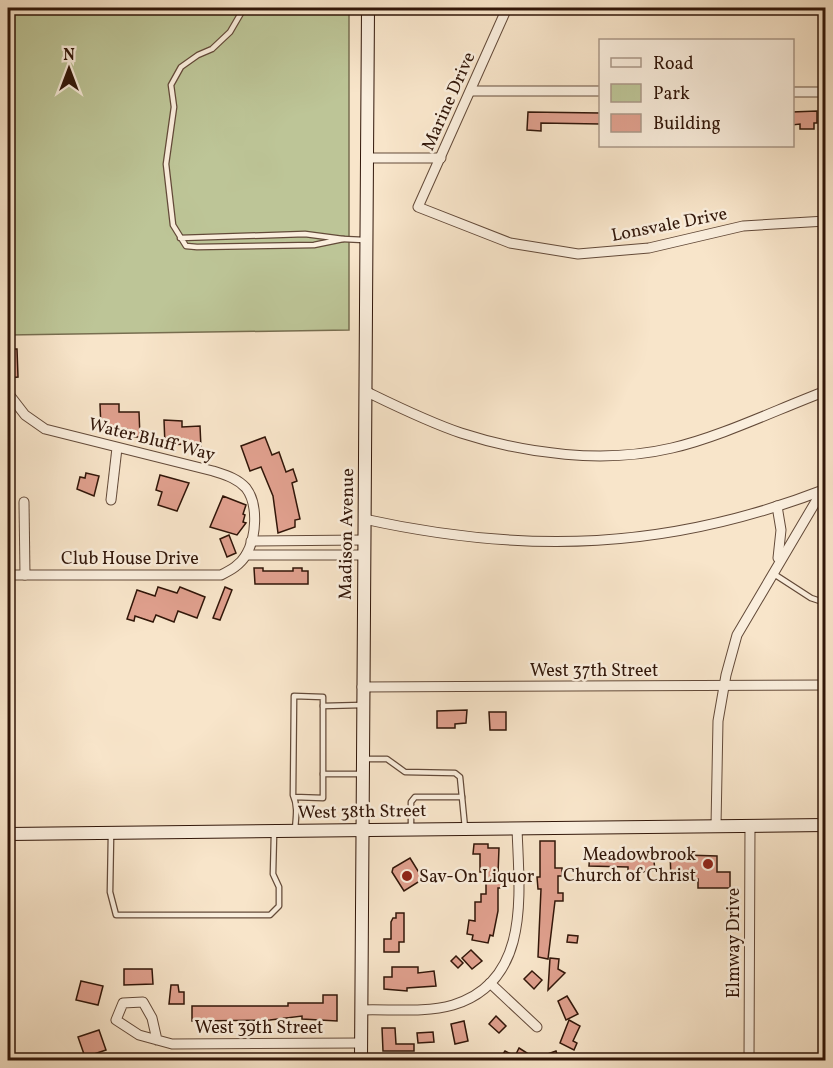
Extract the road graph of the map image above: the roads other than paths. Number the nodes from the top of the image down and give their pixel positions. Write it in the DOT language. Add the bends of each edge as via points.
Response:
graph roads {
  1 [pos="244,8"];
  2 [pos="368,8"];
  3 [pos="507,8"];
  4 [pos="471,91"];
  5 [pos="599,91"];
  6 [pos="794,92"];
  7 [pos="825,92"];
  8 [pos="367,158"];
  9 [pos="441,158"];
  10 [pos="418,207"];
  11 [pos="825,221"];
  12 [pos="180,238"];
  13 [pos="343,239"];
  14 [pos="366,240"];
  15 [pos="365,391"];
  16 [pos="825,392"];
  17 [pos="8,393"];
  18 [pos="117,448"];
  19 [pos="824,490"];
  20 [pos="111,500"];
  21 [pos="24,502"];
  22 [pos="777,506"];
  23 [pos="364,519"];
  24 [pos="364,540"];
  25 [pos="251,541"];
  26 [pos="246,555"];
  27 [pos="364,555"];
  28 [pos="774,570"];
  29 [pos="25,575"];
  30 [pos="8,576"];
  31 [pos="825,603"];
  32 [pos="825,685"];
  33 [pos="725,686"];
  34 [pos="362,687"];
  35 [pos="362,705"];
  36 [pos="323,706"];
  37 [pos="362,759"];
  38 [pos="323,774"];
  39 [pos="362,774"];
  40 [pos="294,797"];
  41 [pos="462,797"];
  42 [pos="825,825"];
  43 [pos="716,826"];
  44 [pos="750,826"];
  45 [pos="411,828"];
  46 [pos="465,828"];
  47 [pos="518,828"];
  48 [pos="295,829"];
  49 [pos="361,829"];
  50 [pos="274,830"];
  51 [pos="111,832"];
  52 [pos="8,834"];
  53 [pos="490,983"];
  54 [pos="362,1010"];
  55 [pos="537,1027"];
  56 [pos="157,1040"];
  57 [pos="362,1043"];
  58 [pos="361,1060"];
  59 [pos="749,1060"];
  1 -- 12 [label="lane" via="230,32 212,50 198,54 181,67 171,85 174,107 166,164 173,225"];
  2 -- 8 [label="street, Madison Avenue"];
  3 -- 4 [label="street, Marine Drive"];
  4 -- 5 [label="street"];
  4 -- 9 [label="street, Marine Drive"];
  6 -- 7 [label="street"];
  8 -- 9 [label="street"];
  8 -- 14 [label="street, Madison Avenue"];
  9 -- 10 [label="street, Marine Drive"];
  10 -- 11 [label="street, Lonsvale Drive" via="510,243 578,254 649,248 743,226"];
  12 -- 13 [label="lane" via="305,234"];
  12 -- 13 [label="lane" via="186,246 197,248 314,245"];
  13 -- 14 [label="lane"];
  14 -- 15 [label="street, Madison Avenue"];
  15 -- 16 [label="street" via="426,420 502,444 567,454 610,455 672,448"];
  15 -- 23 [label="street, Madison Avenue"];
  17 -- 18 [label="street, Water Bluff Way" via="34,424"];
  18 -- 20 [label="street"];
  18 -- 25 [label="street, Water Bluff Way" via="237,480 254,507"];
  19 -- 22 [label="street"];
  19 -- 28 [label="street"];
  21 -- 29 [label="street"];
  22 -- 23 [label="street" via="685,531 578,542 507,542"];
  22 -- 28 [label="street" via="781,530"];
  23 -- 24 [label="street, Madison Avenue"];
  24 -- 25 [label="street"];
  24 -- 27 [label="street, Madison Avenue"];
  25 -- 26 [label="street"];
  26 -- 27 [label="street"];
  26 -- 29 [label="street, Club House Drive" via="236,568 221,575"];
  27 -- 34 [label="street, Madison Avenue"];
  28 -- 31 [label="lane" via="811,598"];
  28 -- 33 [label="street" via="737,635"];
  29 -- 30 [label="street, Club House Drive"];
  32 -- 33 [label="street, West 37th Street"];
  33 -- 34 [label="street, West 37th Street"];
  33 -- 43 [label="street" via="718,721"];
  34 -- 35 [label="street, Madison Avenue"];
  35 -- 36 [label="lane"];
  35 -- 37 [label="street, Madison Avenue"];
  36 -- 38 [label="lane"];
  36 -- 40 [label="lane" via="323,697 294,696"];
  37 -- 39 [label="street, Madison Avenue"];
  37 -- 41 [label="lane" via="387,759 405,772 455,773 460,777"];
  38 -- 39 [label="lane"];
  38 -- 40 [label="lane" via="323,798"];
  39 -- 49 [label="street, Madison Avenue"];
  40 -- 48 [label="lane"];
  41 -- 45 [label="lane" via="415,797 411,802"];
  41 -- 46 [label="lane"];
  42 -- 44 [label="street"];
  43 -- 44 [label="street, West 38th Street"];
  43 -- 47 [label="street, West 38th Street"];
  44 -- 59 [label="street, Elmway Drive"];
  45 -- 46 [label="street, West 38th Street"];
  45 -- 49 [label="street, West 38th Street"];
  46 -- 47 [label="street, West 38th Street"];
  47 -- 53 [label="street" via="519,912 513,946 501,971"];
  48 -- 49 [label="street, West 38th Street"];
  48 -- 50 [label="street, West 38th Street"];
  49 -- 54 [label="street, Madison Avenue"];
  50 -- 51 [label="street, West 38th Street"];
  50 -- 51 [label="lane" via="273,874 279,887 279,906 270,915 116,915 110,892"];
  51 -- 52 [label="street, West 38th Street"];
  53 -- 54 [label="street" via="453,1005"];
  53 -- 55 [label="street"];
  54 -- 57 [label="street, Madison Avenue"];
  56 -- 56 [label="street, West 39th Street" via="139,1035 116,1020 123,1003 143,1002"];
  56 -- 57 [label="street, West 39th Street" via="172,1044"];
  57 -- 58 [label="street, Madison Avenue"];
}
